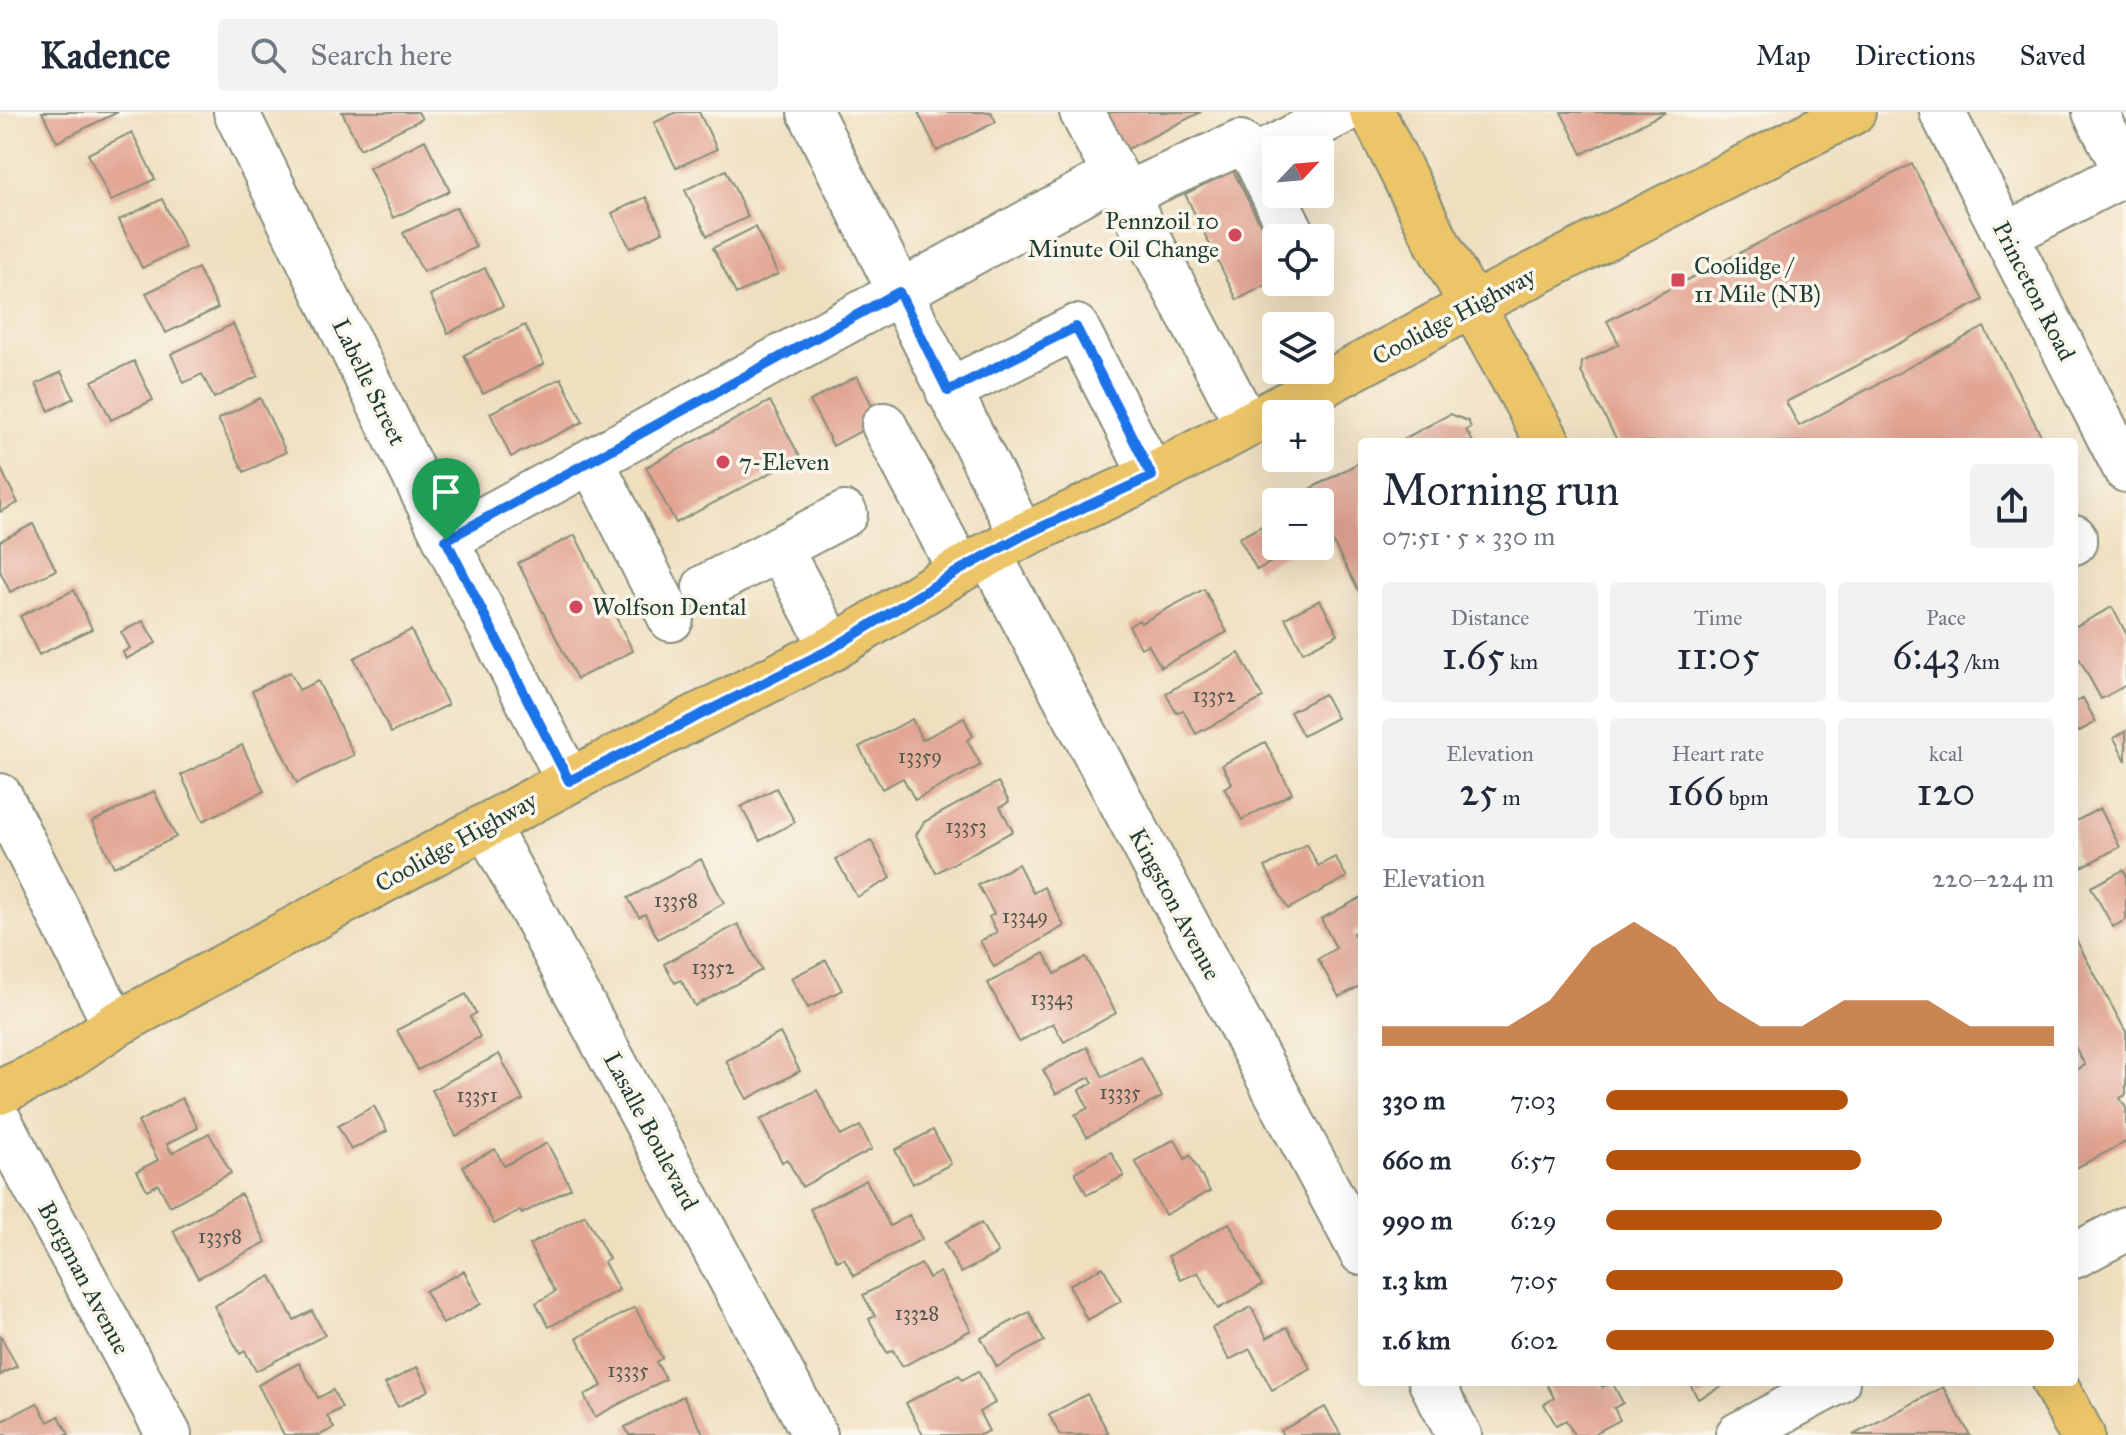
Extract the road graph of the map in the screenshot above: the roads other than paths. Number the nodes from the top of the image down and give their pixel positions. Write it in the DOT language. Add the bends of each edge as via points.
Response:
graph roads {
  1 [pos="236,112"];
  2 [pos="810,112"];
  3 [pos="1082,112"];
  4 [pos="1342,112"];
  5 [pos="1372,112"];
  6 [pos="1853,112"];
  7 [pos="1942,112"];
  8 [pos="2095,112"];
  9 [pos="1255,157"];
  10 [pos="2126,172"];
  11 [pos="1120,184"];
  12 [pos="1288,224"];
  13 [pos="2005,236"];
  14 [pos="899,292"];
  15 [pos="1471,306"];
  16 [pos="948,391"];
  17 [pos="884,425"];
  18 [pos="1247,425"];
  19 [pos="1546,438"];
  20 [pos="2102,454"];
  21 [pos="592,462"];
  22 [pos="1152,476"];
  23 [pos="845,514"];
  24 [pos="446,540"];
  25 [pos="779,548"];
  26 [pos="990,554"];
  27 [pos="705,587"];
  28 [pos="671,619"];
  29 [pos="833,648"];
  30 [pos="569,781"];
  31 [pos="0,796"];
  32 [pos="487,827"];
  33 [pos="115,1025"];
  34 [pos="0,1092"];
  35 [pos="0,1122"];
  36 [pos="2126,1229"];
  37 [pos="1358,1245"];
  38 [pos="2078,1254"];
  39 [pos="1433,1386"];
  40 [pos="1830,1386"];
  41 [pos="2056,1386"];
  42 [pos="169,1435"];
  43 [pos="815,1435"];
  44 [pos="1459,1435"];
  45 [pos="1738,1435"];
  46 [pos="2082,1435"];
  1 -- 24 [label="street, Labelle Street"];
  2 -- 14 [label="street"];
  3 -- 11 [label="street"];
  4 -- 9 [label="street"];
  5 -- 15 [label="main road"];
  6 -- 15 [label="main road, Coolidge Highway"];
  7 -- 13 [label="street, Princeton Road"];
  8 -- 10 [label="street"];
  9 -- 11 [label="street" via="1236,143"];
  9 -- 12 [label="street"];
  10 -- 13 [label="street"];
  11 -- 14 [label="street"];
  11 -- 18 [label="street"];
  13 -- 20 [label="street, Princeton Road"];
  14 -- 16 [label="street"];
  14 -- 21 [label="street"];
  15 -- 18 [label="main road, Coolidge Highway"];
  15 -- 19 [label="main road"];
  16 -- 22 [label="street" via="1076,327"];
  16 -- 26 [label="street"];
  17 -- 26 [label="street"];
  18 -- 22 [label="main road, Coolidge Highway"];
  21 -- 24 [label="street"];
  21 -- 28 [label="street"];
  22 -- 26 [label="main road, Coolidge Highway"];
  23 -- 25 [label="street"];
  24 -- 30 [label="street, Labelle Street"];
  25 -- 27 [label="street"];
  25 -- 29 [label="street"];
  26 -- 29 [label="main road, Coolidge Highway"];
  26 -- 37 [label="street, Kingston Avenue"];
  29 -- 30 [label="main road, Coolidge Highway"];
  30 -- 32 [label="main road, Coolidge Highway"];
  31 -- 33 [label="street"];
  32 -- 33 [label="main road, Coolidge Highway"];
  32 -- 43 [label="street, Lasalle Boulevard"];
  33 -- 34 [label="main road, Coolidge Highway" via="50,1069"];
  35 -- 42 [label="street, Borgman Avenue"];
  36 -- 38 [label="street"];
  39 -- 44 [label="street"];
  40 -- 45 [label="street"];
  41 -- 46 [label="main road"];
}
